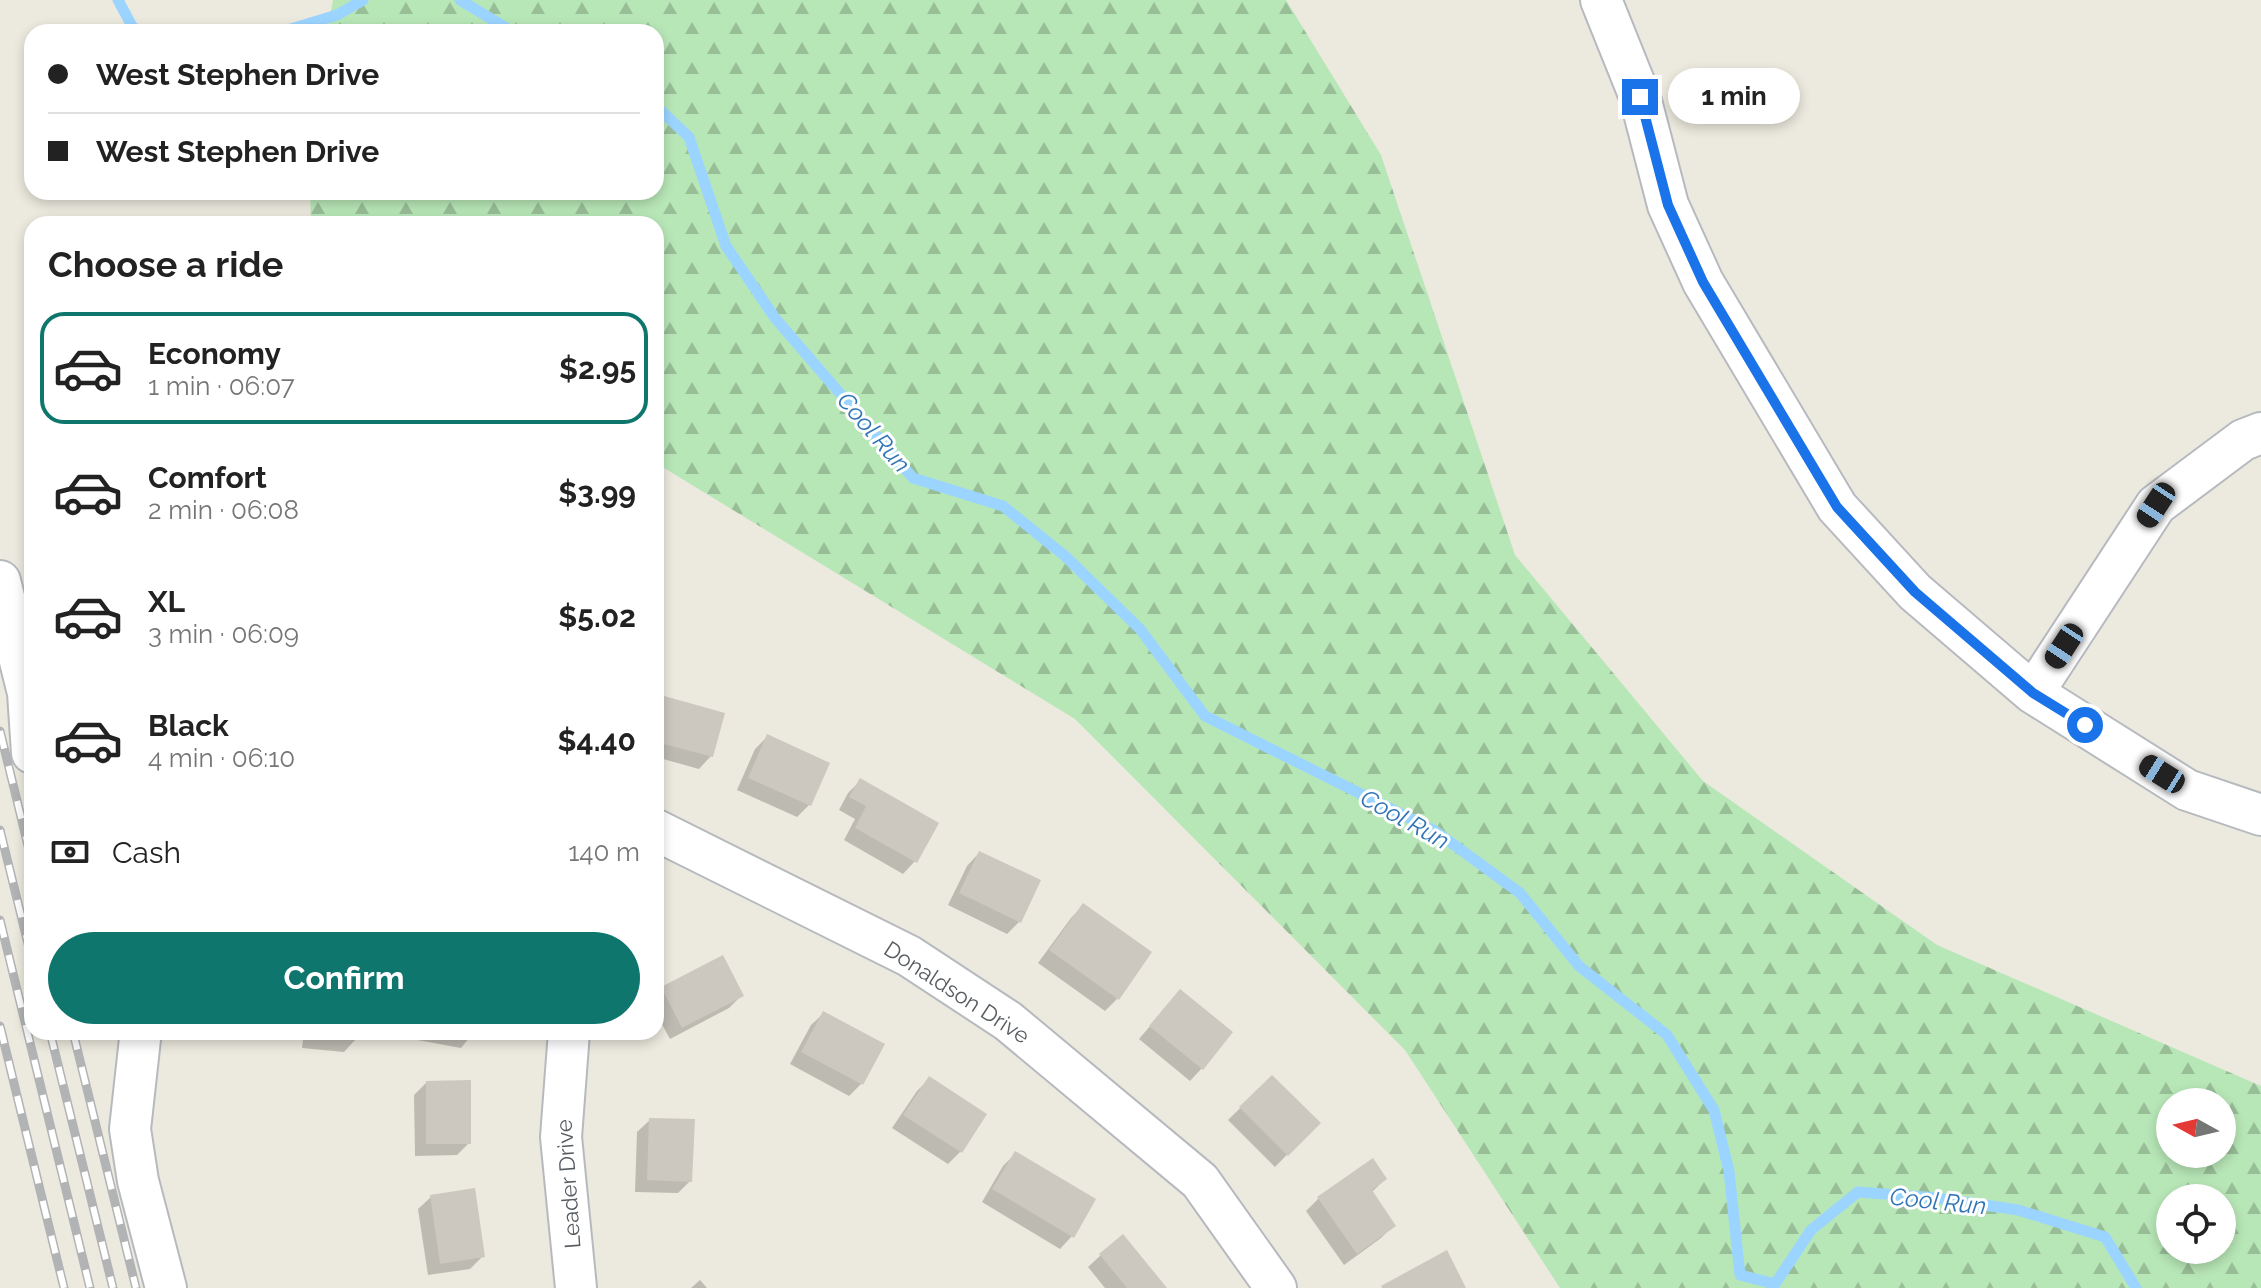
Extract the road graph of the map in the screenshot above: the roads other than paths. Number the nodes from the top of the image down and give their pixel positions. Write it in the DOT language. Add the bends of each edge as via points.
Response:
graph roads {
  1 [pos="1601,0"];
  2 [pos="2261,433"];
  3 [pos="0,581"];
  4 [pos="24,677"];
  5 [pos="2033,693"];
  6 [pos="2261,815"];
  7 [pos="664,834"];
  8 [pos="140,1040"];
  9 [pos="568,1040"];
  10 [pos="166,1288"];
  11 [pos="576,1288"];
  12 [pos="1276,1288"];
  1 -- 5 [label="street" via="1640,97 1668,205 1697,269 1837,507 1915,592"];
  2 -- 5 [label="street" via="2243,440 2156,505"];
  3 -- 4 [label="street"];
  5 -- 6 [label="street" via="2187,790"];
  7 -- 12 [label="street, Donaldson Drive" via="909,956 1008,1021 1200,1181"];
  8 -- 10 [label="street" via="130,1129"];
  9 -- 11 [label="street, Leader Drive" via="561,1137"];
}
